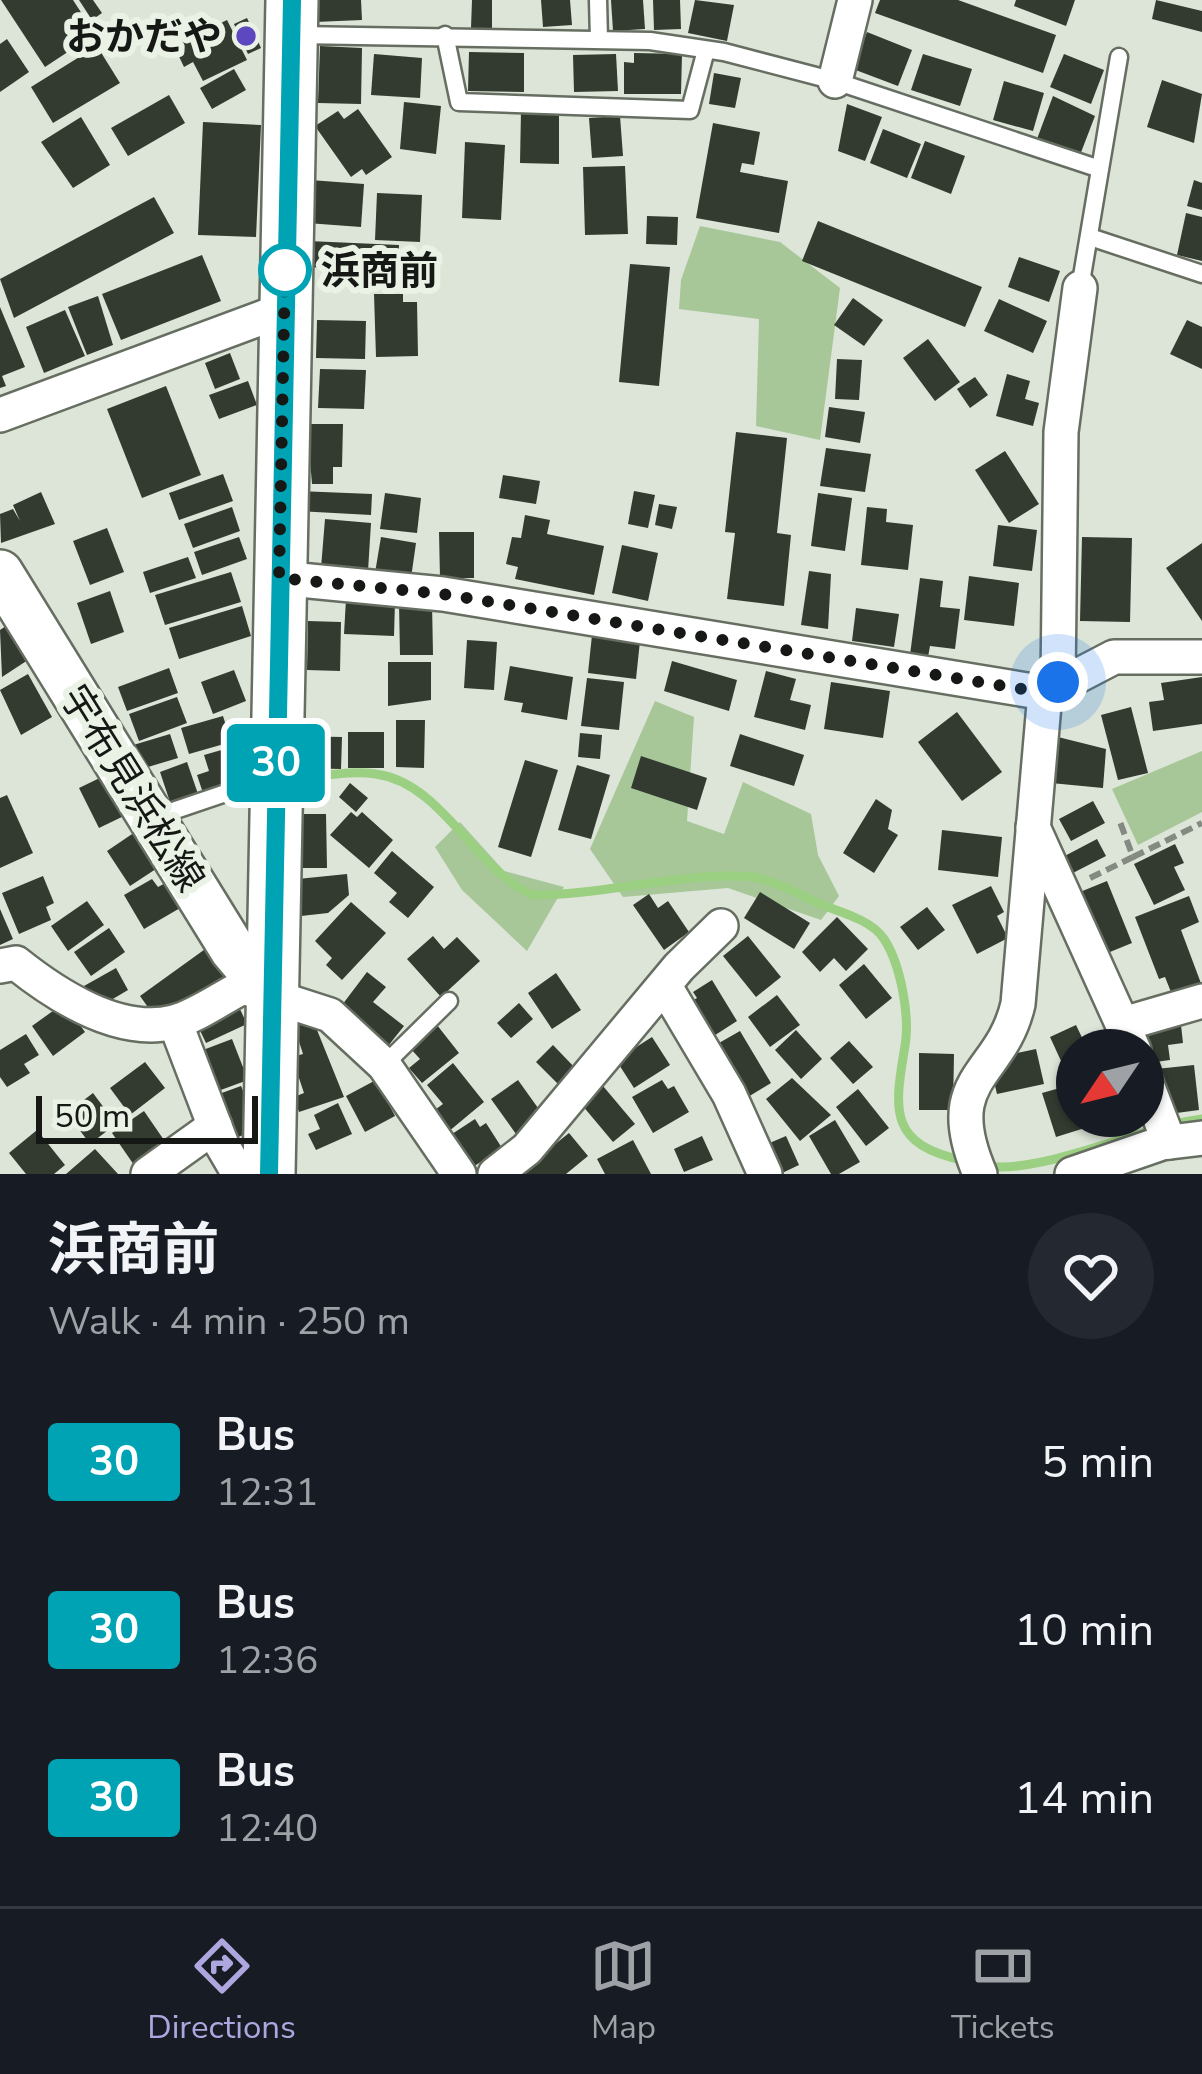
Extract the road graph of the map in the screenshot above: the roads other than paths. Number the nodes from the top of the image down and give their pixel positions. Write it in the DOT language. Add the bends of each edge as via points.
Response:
graph roads {
  1 [pos="598,0"];
  2 [pos="855,0"];
  3 [pos="291,18"];
  4 [pos="445,35"];
  5 [pos="599,39"];
  6 [pos="706,50"];
  7 [pos="1119,57"];
  8 [pos="836,81"];
  9 [pos="1097,168"];
  10 [pos="1090,237"];
  11 [pos="1202,274"];
  12 [pos="1080,288"];
  13 [pos="284,310"];
  14 [pos="0,415"];
  15 [pos="0,573"];
  16 [pos="279,578"];
  17 [pos="1202,657"];
  18 [pos="1052,688"];
  19 [pos="276,776"];
  20 [pos="151,819"];
  21 [pos="1033,827"];
  22 [pos="721,926"];
  23 [pos="0,966"];
  24 [pos="666,988"];
  25 [pos="273,997"];
  26 [pos="449,1001"];
  27 [pos="1202,1001"];
  28 [pos="176,1022"];
  29 [pos="1125,1029"];
  30 [pos="1144,1029"];
  31 [pos="384,1065"];
  32 [pos="214,1126"];
  33 [pos="1168,1141"];
  34 [pos="974,1160"];
  35 [pos="148,1174"];
  36 [pos="239,1174"];
  37 [pos="269,1174"];
  38 [pos="460,1174"];
  39 [pos="495,1174"];
  40 [pos="765,1174"];
  41 [pos="1072,1174"];
  1 -- 5 [label="lane"];
  2 -- 8 [label="street"];
  3 -- 4 [label="lane"];
  3 -- 13 [label="main road"];
  4 -- 5 [label="lane"];
  4 -- 6 [label="lane" via="459,102 690,110"];
  5 -- 6 [label="lane"];
  6 -- 8 [label="lane"];
  7 -- 9 [label="lane"];
  8 -- 9 [label="lane"];
  9 -- 10 [label="lane"];
  10 -- 11 [label="lane"];
  10 -- 12 [label="lane"];
  12 -- 18 [label="street" via="1060,432"];
  13 -- 14 [label="street"];
  13 -- 16 [label="main road"];
  15 -- 20 [label="main road, 宇布見浜松線"];
  16 -- 18 [label="street" via="443,594"];
  16 -- 19 [label="main road"];
  17 -- 18 [label="street" via="1114,657"];
  18 -- 21 [label="street"];
  19 -- 20 [label="lane"];
  19 -- 25 [label="main road"];
  20 -- 25 [label="main road, 宇布見浜松線" via="232,950"];
  21 -- 29 [label="street"];
  21 -- 34 [label="street" via="1018,1004 964,1114"];
  22 -- 24 [label="street"];
  23 -- 28 [label="street" via="16,963 50,991 98,1012"];
  24 -- 39 [label="street" via="527,1149"];
  24 -- 40 [label="street"];
  25 -- 28 [label="street" via="243,987"];
  25 -- 31 [label="street" via="330,1016"];
  25 -- 37 [label="main road"];
  26 -- 31 [label="lane"];
  27 -- 30 [label="street"];
  28 -- 32 [label="street"];
  31 -- 38 [label="street"];
  32 -- 35 [label="street"];
  32 -- 36 [label="street"];
  33 -- 41 [label="street"];
}
